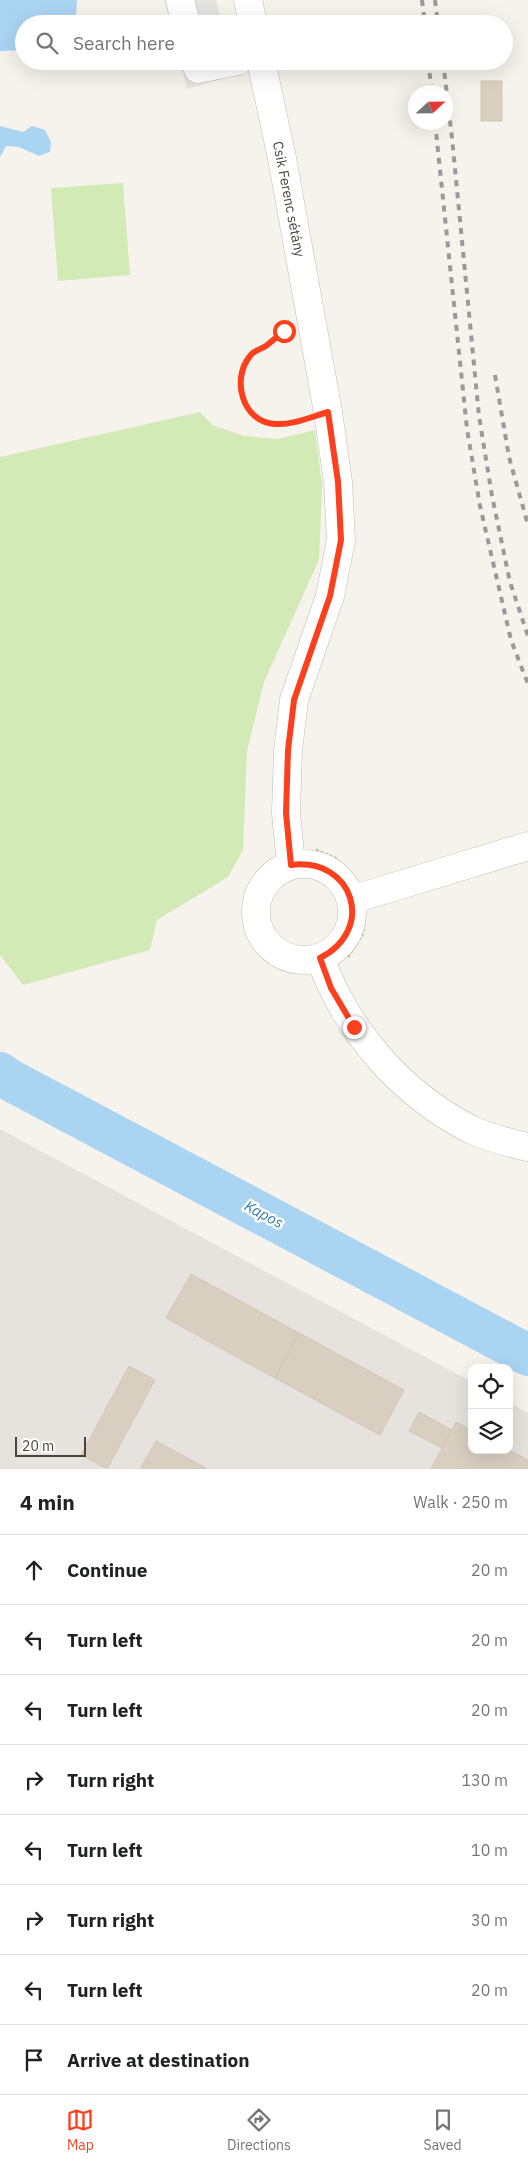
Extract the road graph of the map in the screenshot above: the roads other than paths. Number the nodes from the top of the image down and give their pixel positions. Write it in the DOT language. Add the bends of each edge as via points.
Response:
graph roads {
  1 [pos="180,0"];
  2 [pos="248,0"];
  3 [pos="184,15"];
  4 [pos="251,15"];
  5 [pos="263,70"];
  6 [pos="528,846"];
  7 [pos="291,865"];
  8 [pos="359,907"];
  9 [pos="333,959"];
  10 [pos="528,1147"];
  1 -- 3 [label="street"];
  2 -- 4 [label="street"];
  5 -- 7 [label="street, Csik Ferenc sétány" via="328,412 338,482 341,540 330,596 294,700 286,804"];
  6 -- 8 [label="street"];
  7 -- 8 [label="street" via="321,866 334,874"];
  7 -- 9 [label="street" via="266,882 258,896 255,912 264,941 292,960"];
  8 -- 9 [label="street"];
  9 -- 10 [label="street" via="331,988 354,1027 382,1063 426,1102 471,1129"];
}
